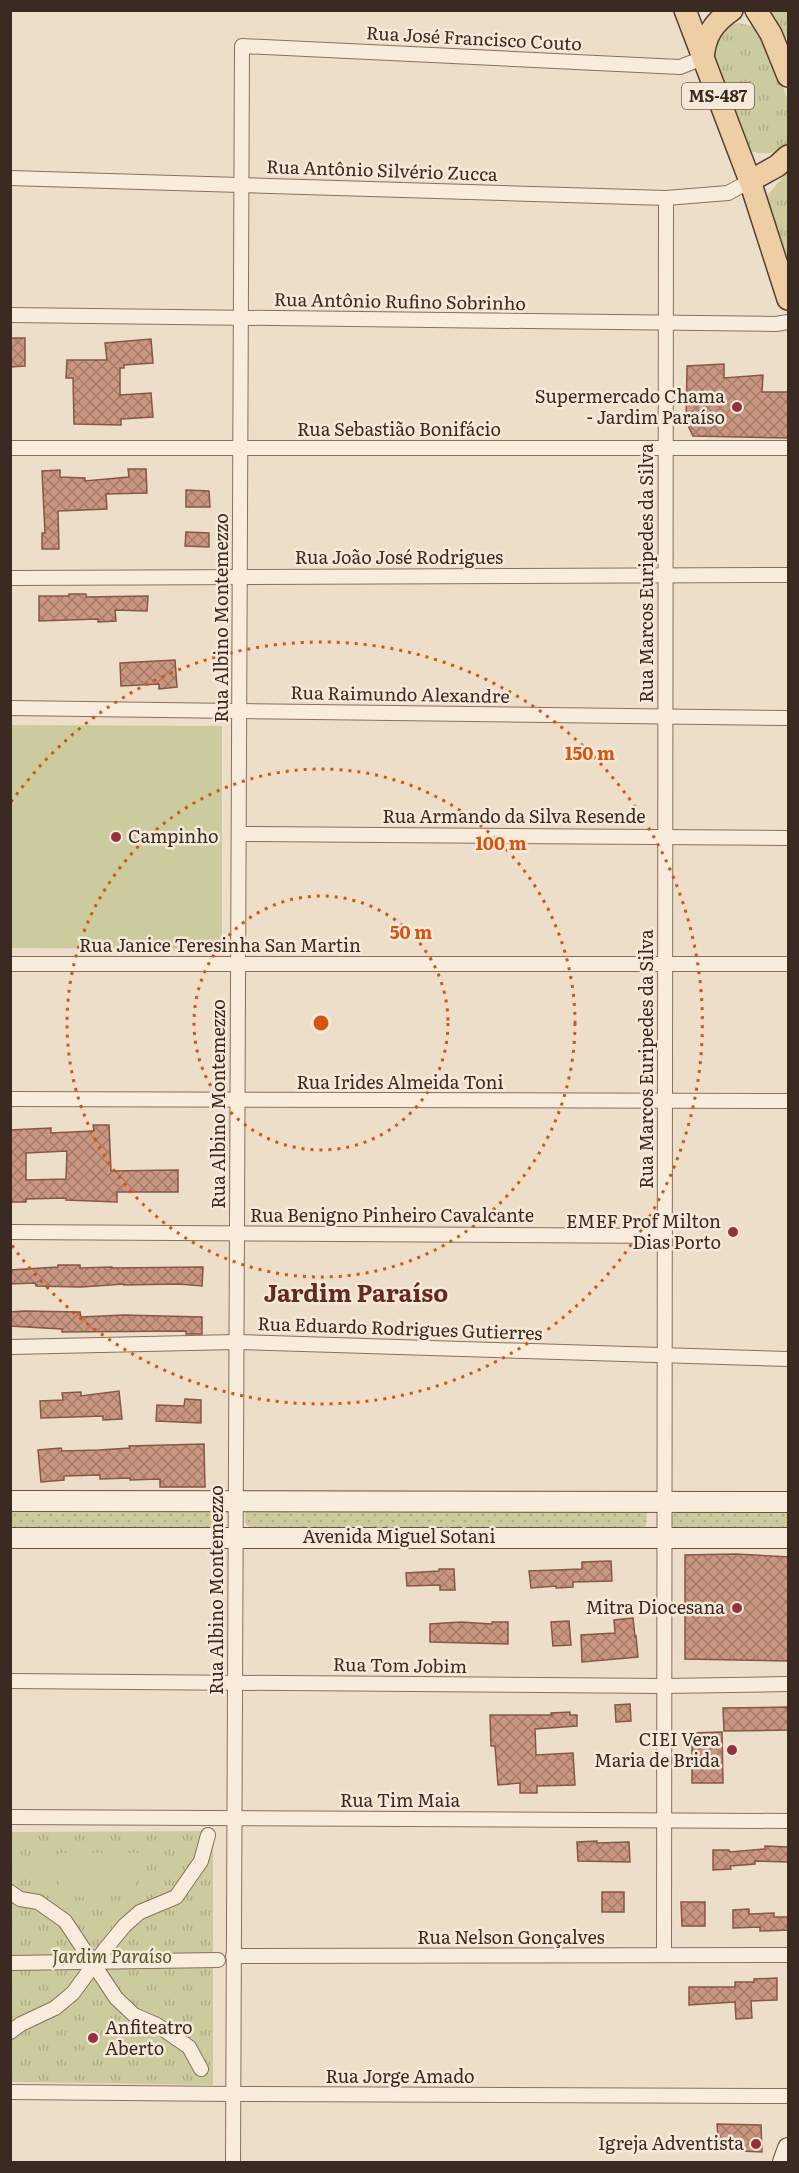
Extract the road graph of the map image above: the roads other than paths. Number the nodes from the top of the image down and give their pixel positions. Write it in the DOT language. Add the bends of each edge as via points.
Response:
graph roads {
  1 [pos="685,10"];
  2 [pos="732,10"];
  3 [pos="756,10"];
  4 [pos="242,46"];
  5 [pos="703,58"];
  6 [pos="789,76"];
  7 [pos="789,156"];
  8 [pos="10,178"];
  9 [pos="750,181"];
  10 [pos="242,185"];
  11 [pos="666,198"];
  12 [pos="789,299"];
  13 [pos="10,315"];
  14 [pos="241,318"];
  15 [pos="789,322"];
  16 [pos="666,323"];
  17 [pos="10,448"];
  18 [pos="241,448"];
  19 [pos="665,448"];
  20 [pos="789,448"];
  21 [pos="665,575"];
  22 [pos="789,575"];
  23 [pos="240,577"];
  24 [pos="10,578"];
  25 [pos="10,708"];
  26 [pos="239,711"];
  27 [pos="665,716"];
  28 [pos="789,718"];
  29 [pos="239,834"];
  30 [pos="665,836"];
  31 [pos="789,838"];
  32 [pos="665,963"];
  33 [pos="10,964"];
  34 [pos="238,964"];
  35 [pos="789,964"];
  36 [pos="10,1099"];
  37 [pos="237,1101"];
  38 [pos="789,1101"];
  39 [pos="665,1102"];
  40 [pos="10,1232"];
  41 [pos="237,1233"];
  42 [pos="665,1236"];
  43 [pos="236,1342"];
  44 [pos="10,1347"];
  45 [pos="664,1356"];
  46 [pos="789,1359"];
  47 [pos="10,1501"];
  48 [pos="236,1501"];
  49 [pos="664,1502"];
  50 [pos="789,1502"];
  51 [pos="235,1537"];
  52 [pos="10,1538"];
  53 [pos="664,1538"];
  54 [pos="789,1538"];
  55 [pos="10,1681"];
  56 [pos="235,1682"];
  57 [pos="789,1684"];
  58 [pos="664,1686"];
  59 [pos="10,1817"];
  60 [pos="234,1818"];
  61 [pos="664,1820"];
  62 [pos="789,1821"];
  63 [pos="208,1836"];
  64 [pos="10,1892"];
  65 [pos="789,1955"];
  66 [pos="233,1956"];
  67 [pos="664,1956"];
  68 [pos="218,1960"];
  69 [pos="93,1963"];
  70 [pos="10,1964"];
  71 [pos="10,2032"];
  72 [pos="201,2069"];
  73 [pos="10,2092"];
  74 [pos="233,2094"];
  75 [pos="789,2096"];
  76 [pos="789,2148"];
  77 [pos="233,2163"];
  78 [pos="783,2163"];
  1 -- 5 [label="main road, MS-487"];
  2 -- 5 [label="main road" via="707,35"];
  3 -- 6 [label="main road"];
  4 -- 5 [label="street, Rua José Francisco Couto" via="680,67"];
  4 -- 10 [label="street, Rua Albino Montemezzo"];
  5 -- 9 [label="main road, MS-487"];
  7 -- 9 [label="main road"];
  8 -- 10 [label="street, Rua Antônio Silvério Zucca"];
  9 -- 11 [label="street, Rua Antônio Silvério Zucca" via="728,193"];
  9 -- 12 [label="main road, MS-487"];
  10 -- 11 [label="street, Rua Antônio Silvério Zucca"];
  10 -- 14 [label="street, Rua Albino Montemezzo"];
  11 -- 16 [label="street, Rua Marcos Euripedes da Silva"];
  13 -- 14 [label="street, Rua Antônio Rufino Sobrinho"];
  14 -- 16 [label="street, Rua Antônio Rufino Sobrinho"];
  14 -- 18 [label="street, Rua Albino Montemezzo"];
  15 -- 16 [label="street, Rua Antônio Rufino Sobrinho"];
  16 -- 19 [label="street, Rua Marcos Euripedes da Silva"];
  17 -- 18 [label="street, Rua Sebastião Bonifácio"];
  18 -- 19 [label="street, Rua Sebastião Bonifácio"];
  18 -- 23 [label="street, Rua Albino Montemezzo"];
  19 -- 20 [label="street, Rua Sebastião Bonifácio"];
  19 -- 21 [label="street, Rua Marcos Euripedes da Silva"];
  21 -- 22 [label="street, Rua João José Rodrigues"];
  21 -- 23 [label="street, Rua João José Rodrigues"];
  21 -- 27 [label="street, Rua Marcos Euripedes da Silva"];
  23 -- 24 [label="street, Rua João José Rodrigues"];
  23 -- 26 [label="street, Rua Albino Montemezzo"];
  25 -- 26 [label="street, Rua Raimundo Alexandre"];
  26 -- 27 [label="street, Rua Raimundo Alexandre"];
  26 -- 29 [label="street, Rua Albino Montemezzo"];
  27 -- 28 [label="street, Rua Raimundo Alexandre"];
  27 -- 30 [label="street, Rua Marcos Euripedes da Silva"];
  29 -- 30 [label="street, Rua Armando da Silva Resende"];
  29 -- 34 [label="street, Rua Albino Montemezzo"];
  30 -- 31 [label="street, Rua Armando da Silva Resende"];
  30 -- 32 [label="street, Rua Marcos Euripedes da Silva"];
  32 -- 34 [label="street, Rua Janice Teresinha San Martin"];
  32 -- 35 [label="street, Rua Janice Teresinha San Martin"];
  32 -- 39 [label="street, Rua Marcos Euripedes da Silva"];
  33 -- 34 [label="street, Rua Janice Teresinha San Martin"];
  34 -- 37 [label="street, Rua Albino Montemezzo"];
  36 -- 37 [label="street, Rua Irides Almeida Toni"];
  37 -- 39 [label="street, Rua Irides Almeida Toni"];
  37 -- 41 [label="street, Rua Albino Montemezzo"];
  38 -- 39 [label="street, Rua Irides Almeida Toni"];
  39 -- 42 [label="street, Rua Marcos Euripedes da Silva"];
  40 -- 41 [label="street, Rua Benigno Pinheiro Cavalcante"];
  41 -- 42 [label="street, Rua Benigno Pinheiro Cavalcante"];
  41 -- 43 [label="street, Rua Albino Montemezzo"];
  42 -- 45 [label="street, Rua Marcos Euripedes da Silva"];
  43 -- 44 [label="street, Rua Eduardo Rodrigues Gutierres"];
  43 -- 45 [label="street, Rua Eduardo Rodrigues Gutierres"];
  43 -- 48 [label="street, Rua Albino Montemezzo"];
  45 -- 46 [label="street, Rua Eduardo Rodrigues Gutierres"];
  45 -- 49 [label="street, Rua Marcos Euripedes da Silva"];
  47 -- 48 [label="street, Avenida Miguel Sotani"];
  48 -- 49 [label="street, Avenida Miguel Sotani"];
  48 -- 51 [label="street, Rua Albino Montemezzo"];
  49 -- 50 [label="street, Avenida Miguel Sotani"];
  49 -- 53 [label="street, Rua Marcos Euripedes da Silva"];
  51 -- 52 [label="street, Avenida Miguel Sotani"];
  51 -- 53 [label="street, Avenida Miguel Sotani"];
  51 -- 56 [label="street, Rua Albino Montemezzo"];
  53 -- 54 [label="street, Avenida Miguel Sotani"];
  53 -- 58 [label="street, Rua Marcos Euripedes da Silva"];
  55 -- 56 [label="street, Rua Tom Jobim"];
  56 -- 58 [label="street, Rua Tom Jobim"];
  56 -- 60 [label="street, Rua Albino Montemezzo"];
  57 -- 58 [label="street, Rua Tom Jobim"];
  58 -- 61 [label="street, Rua Marcos Euripedes da Silva"];
  59 -- 60 [label="street, Rua Tim Maia"];
  60 -- 61 [label="street, Rua Tim Maia"];
  60 -- 66 [label="street, Rua Albino Montemezzo"];
  61 -- 62 [label="street, Rua Tim Maia"];
  61 -- 67 [label="street, Rua Marcos Euripedes da Silva"];
  63 -- 69 [label="street" via="201,1861 176,1897 140,1912"];
  64 -- 69 [label="street" via="20,1899 38,1902 65,1921"];
  65 -- 67 [label="street, Rua Nelson Gonçalves"];
  66 -- 67 [label="street, Rua Nelson Gonçalves"];
  66 -- 74 [label="street, Rua Albino Montemezzo"];
  68 -- 69 [label="street"];
  69 -- 70 [label="street"];
  69 -- 71 [label="street" via="73,1993 56,2008"];
  69 -- 72 [label="street" via="116,1998 134,2015 189,2047"];
  73 -- 74 [label="street, Rua Jorge Amado"];
  74 -- 75 [label="street, Rua Jorge Amado"];
  74 -- 77 [label="street, Rua Albino Montemezzo"];
  76 -- 78 [label="street"];
}
